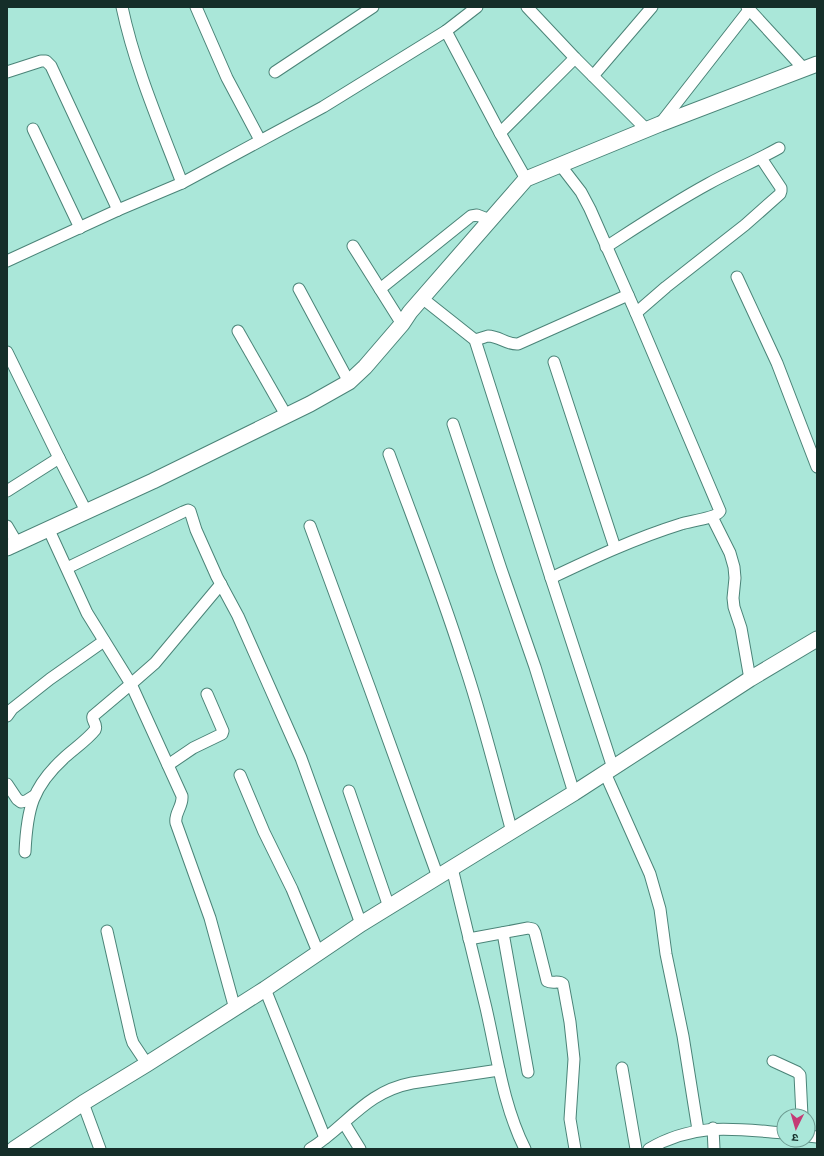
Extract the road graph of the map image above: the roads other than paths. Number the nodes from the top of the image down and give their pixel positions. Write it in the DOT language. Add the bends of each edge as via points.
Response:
graph roads {
  1 [pos="122,7"];
  2 [pos="196,7"];
  3 [pos="372,7"];
  4 [pos="477,7"];
  5 [pos="527,7"];
  6 [pos="652,7"];
  7 [pos="748,8"];
  8 [pos="446,31"];
  9 [pos="575,58"];
  10 [pos="811,67"];
  11 [pos="7,72"];
  12 [pos="275,72"];
  13 [pos="593,76"];
  14 [pos="654,127"];
  15 [pos="33,129"];
  16 [pos="500,133"];
  17 [pos="260,140"];
  18 [pos="779,148"];
  19 [pos="761,158"];
  20 [pos="561,166"];
  21 [pos="526,179"];
  22 [pos="182,183"];
  23 [pos="118,210"];
  24 [pos="490,220"];
  25 [pos="80,228"];
  26 [pos="353,246"];
  27 [pos="606,247"];
  28 [pos="8,259"];
  29 [pos="737,277"];
  30 [pos="380,288"];
  31 [pos="299,289"];
  32 [pos="628,295"];
  33 [pos="422,298"];
  34 [pos="636,313"];
  35 [pos="402,324"];
  36 [pos="238,331"];
  37 [pos="470,335"];
  38 [pos="7,352"];
  39 [pos="554,362"];
  40 [pos="349,382"];
  41 [pos="286,415"];
  42 [pos="454,424"];
  43 [pos="389,454"];
  44 [pos="59,458"];
  45 [pos="817,467"];
  46 [pos="7,491"];
  47 [pos="86,511"];
  48 [pos="712,517"];
  49 [pos="7,526"];
  50 [pos="310,526"];
  51 [pos="48,528"];
  52 [pos="12,546"];
  53 [pos="615,548"];
  54 [pos="63,558"];
  55 [pos="551,578"];
  56 [pos="221,584"];
  57 [pos="817,639"];
  58 [pos="104,641"];
  59 [pos="750,679"];
  60 [pos="131,684"];
  61 [pos="208,694"];
  62 [pos="9,710"];
  63 [pos="168,764"];
  64 [pos="609,770"];
  65 [pos="240,775"];
  66 [pos="7,784"];
  67 [pos="349,791"];
  68 [pos="574,793"];
  69 [pos="34,796"];
  70 [pos="512,832"];
  71 [pos="25,852"];
  72 [pos="452,868"];
  73 [pos="438,877"];
  74 [pos="389,907"];
  75 [pos="360,924"];
  76 [pos="107,931"];
  77 [pos="503,933"];
  78 [pos="469,939"];
  79 [pos="318,952"];
  80 [pos="265,989"];
  81 [pos="235,1008"];
  82 [pos="773,1061"];
  83 [pos="147,1064"];
  84 [pos="622,1068"];
  85 [pos="499,1070"];
  86 [pos="528,1072"];
  87 [pos="83,1103"];
  88 [pos="802,1108"];
  89 [pos="344,1123"];
  90 [pos="713,1128"];
  91 [pos="698,1130"];
  92 [pos="776,1132"];
  93 [pos="324,1138"];
  94 [pos="14,1149"];
  95 [pos="100,1149"];
  96 [pos="310,1149"];
  97 [pos="360,1149"];
  98 [pos="525,1149"];
  99 [pos="575,1149"];
  100 [pos="636,1149"];
  101 [pos="649,1149"];
  102 [pos="714,1149"];
  1 -- 22 [label="street" via="139,70"];
  2 -- 17 [label="street" via="227,78"];
  3 -- 12 [label="street"];
  4 -- 8 [label="street"];
  5 -- 9 [label="street"];
  6 -- 13 [label="street"];
  7 -- 10 [label="street"];
  7 -- 14 [label="street"];
  8 -- 16 [label="street"];
  8 -- 17 [label="street" via="323,108"];
  9 -- 13 [label="street"];
  9 -- 16 [label="street"];
  10 -- 14 [label="street"];
  11 -- 23 [label="street" via="41,61 46,61 51,66"];
  13 -- 14 [label="street"];
  14 -- 20 [label="street"];
  15 -- 25 [label="street"];
  16 -- 21 [label="street"];
  17 -- 22 [label="street"];
  18 -- 19 [label="street"];
  19 -- 27 [label="street" via="702,187"];
  19 -- 34 [label="street" via="781,188 780,194"];
  20 -- 21 [label="street"];
  20 -- 27 [label="street" via="588,204"];
  21 -- 24 [label="street"];
  22 -- 23 [label="street"];
  23 -- 25 [label="street"];
  24 -- 30 [label="street" via="477,215 471,216"];
  24 -- 33 [label="street"];
  25 -- 28 [label="street"];
  26 -- 30 [label="street"];
  27 -- 32 [label="street"];
  29 -- 45 [label="street" via="777,363"];
  30 -- 35 [label="street"];
  31 -- 40 [label="street"];
  32 -- 34 [label="street"];
  32 -- 37 [label="street" via="518,344 510,344 493,337"];
  33 -- 35 [label="street"];
  33 -- 37 [label="street"];
  34 -- 48 [label="street" via="719,508 719,513"];
  35 -- 40 [label="street"];
  36 -- 41 [label="street"];
  37 -- 55 [label="street"];
  38 -- 44 [label="street"];
  39 -- 53 [label="street"];
  40 -- 41 [label="street"];
  41 -- 47 [label="street"];
  42 -- 68 [label="street"];
  43 -- 70 [label="street" via="463,659"];
  44 -- 46 [label="street"];
  44 -- 47 [label="street"];
  47 -- 51 [label="street"];
  48 -- 53 [label="street" via="681,524"];
  48 -- 59 [label="street" via="734,567 734,607 741,628"];
  49 -- 52 [label="street"];
  50 -- 73 [label="street"];
  51 -- 52 [label="street"];
  51 -- 54 [label="street"];
  53 -- 55 [label="street"];
  54 -- 56 [label="street" via="188,510 192,514 196,530"];
  54 -- 58 [label="street" via="87,613"];
  55 -- 64 [label="street" via="570,633"];
  56 -- 60 [label="street" via="155,663"];
  56 -- 75 [label="street" via="238,616 301,758"];
  57 -- 59 [label="street"];
  58 -- 60 [label="street"];
  58 -- 62 [label="street"];
  59 -- 64 [label="street"];
  60 -- 63 [label="street"];
  60 -- 69 [label="street" via="93,716 95,730 51,771"];
  61 -- 63 [label="street" via="222,734"];
  63 -- 81 [label="street" via="182,796 181,806 175,815 176,823 210,918"];
  64 -- 68 [label="street"];
  64 -- 91 [label="street" via="656,890"];
  65 -- 79 [label="street"];
  66 -- 69 [label="street" via="22,802"];
  67 -- 74 [label="street"];
  68 -- 70 [label="street"];
  69 -- 71 [label="street" via="27,819"];
  70 -- 72 [label="street"];
  72 -- 73 [label="street"];
  72 -- 78 [label="street"];
  73 -- 74 [label="street"];
  74 -- 75 [label="street"];
  75 -- 79 [label="street"];
  76 -- 83 [label="street" via="131,1037"];
  77 -- 78 [label="street"];
  77 -- 86 [label="street"];
  77 -- 99 [label="street" via="528,928 533,930 547,981 561,982 564,985 574,1059 570,1119"];
  78 -- 85 [label="street"];
  79 -- 80 [label="street"];
  80 -- 81 [label="street"];
  80 -- 93 [label="street"];
  81 -- 83 [label="street"];
  82 -- 88 [label="street" via="800,1075"];
  83 -- 87 [label="street"];
  84 -- 100 [label="street"];
  85 -- 89 [label="street" via="399,1086 366,1103"];
  85 -- 98 [label="street" via="511,1117"];
  87 -- 94 [label="street"];
  87 -- 95 [label="street"];
  89 -- 93 [label="street"];
  89 -- 97 [label="street"];
  90 -- 91 [label="street"];
  90 -- 92 [label="street"];
  90 -- 102 [label="street"];
  91 -- 101 [label="street" via="669,1138"];
  93 -- 96 [label="street"];
}
